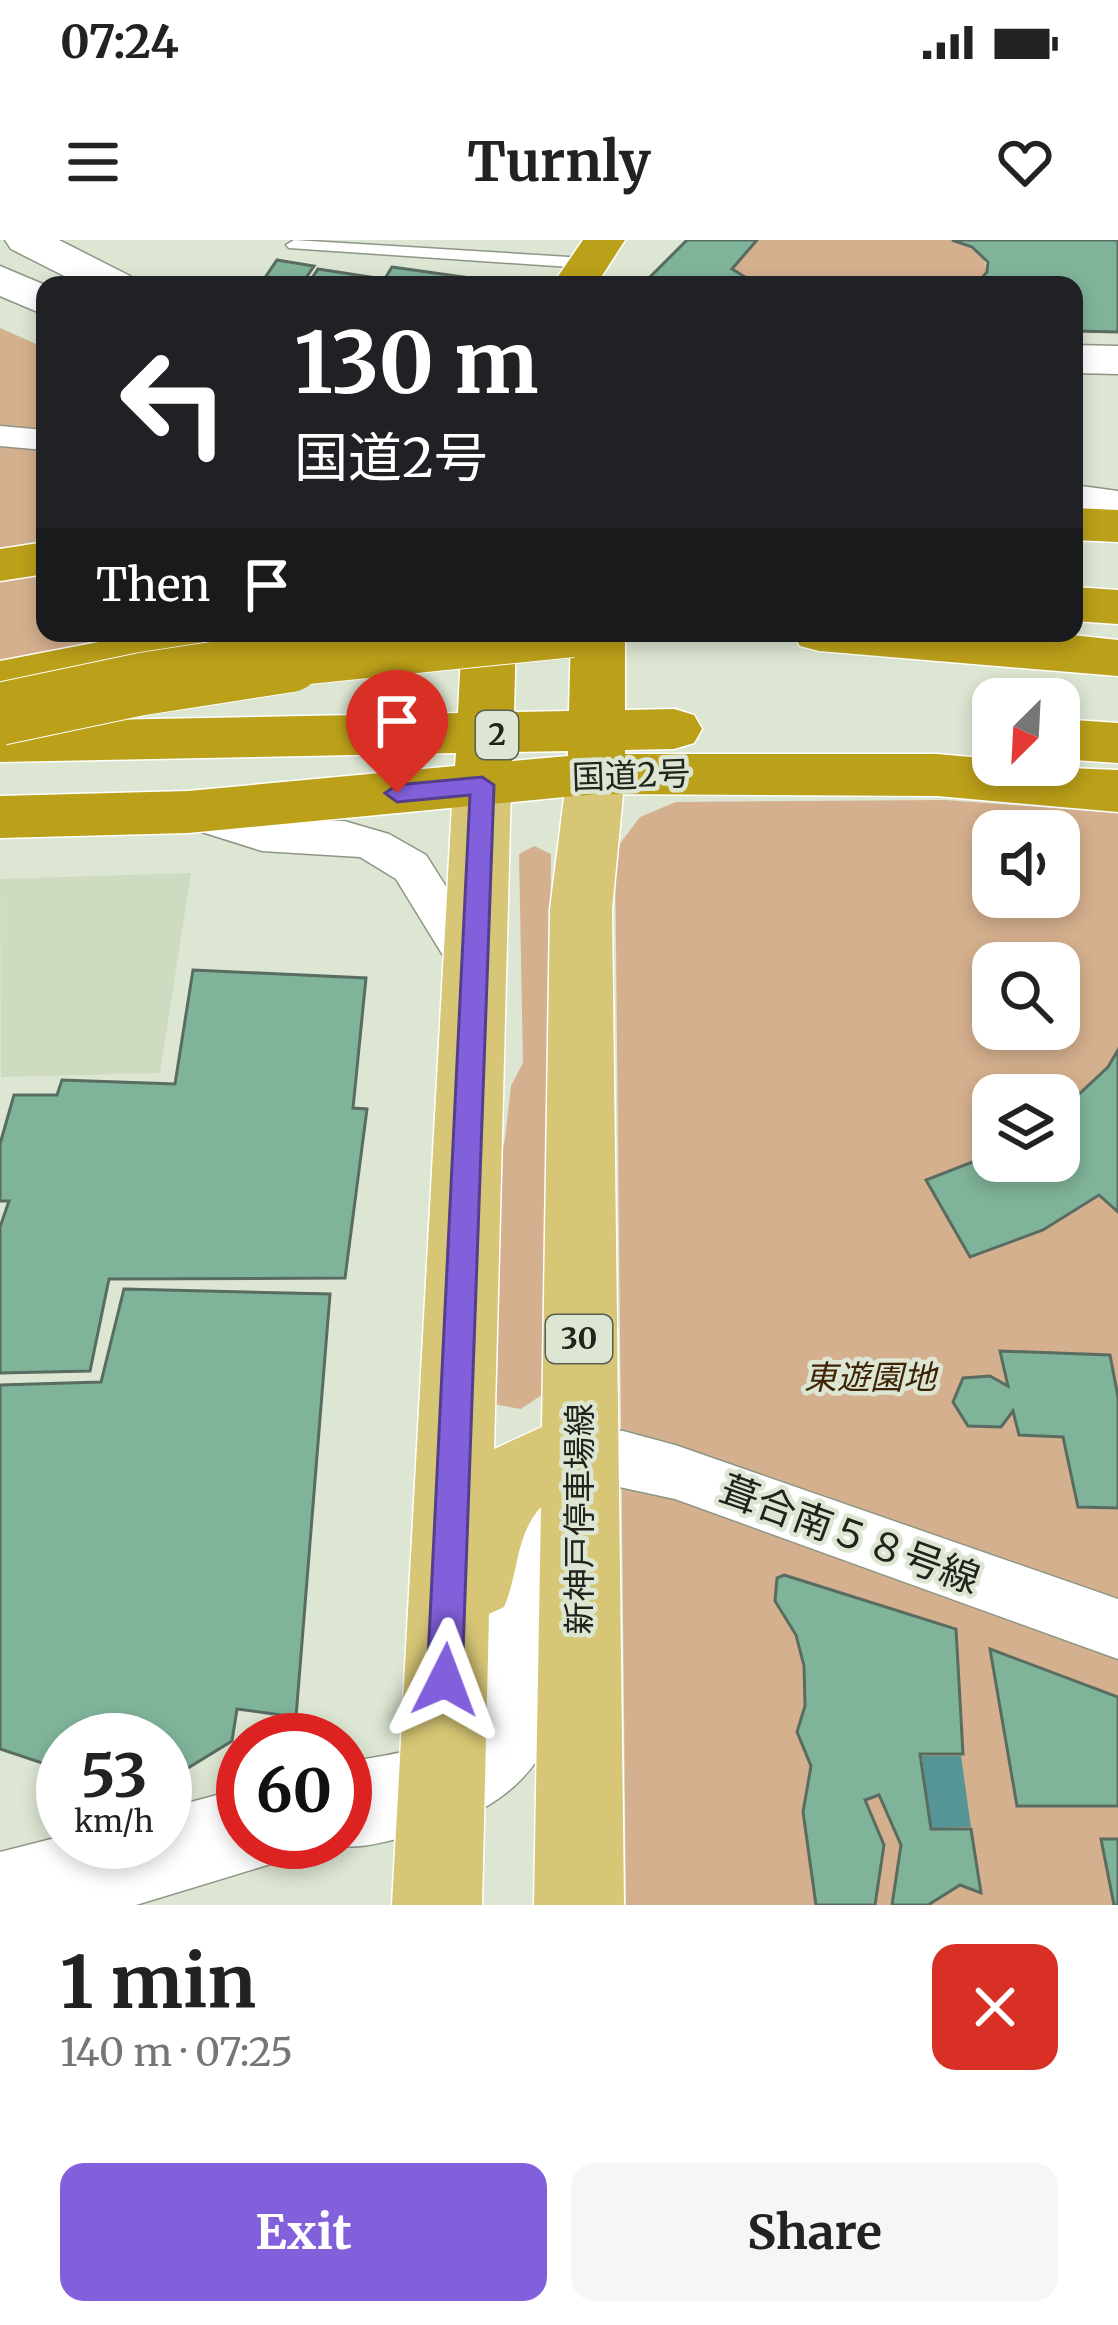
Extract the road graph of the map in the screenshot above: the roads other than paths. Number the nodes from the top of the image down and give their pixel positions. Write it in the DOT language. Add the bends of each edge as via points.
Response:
graph roads {
  1 [pos="22,240"];
  2 [pos="294,245"];
  3 [pos="0,257"];
  4 [pos="588,262"];
  5 [pos="80,276"];
  6 [pos="96,276"];
  7 [pos="0,279"];
  8 [pos="36,282"];
  9 [pos="36,297"];
  10 [pos="1083,359"];
  11 [pos="1118,360"];
  12 [pos="1083,385"];
  13 [pos="1118,385"];
  14 [pos="0,436"];
  15 [pos="36,439"];
  16 [pos="1083,501"];
  17 [pos="1118,506"];
  18 [pos="1083,517"];
  19 [pos="1118,527"];
  20 [pos="1083,529"];
  21 [pos="36,559"];
  22 [pos="0,565"];
  23 [pos="36,569"];
  24 [pos="0,575"];
  25 [pos="1083,575"];
  26 [pos="1118,578"];
  27 [pos="1083,605"];
  28 [pos="1118,608"];
  29 [pos="1083,637"];
  30 [pos="1118,640"];
  31 [pos="188,642"];
  32 [pos="462,642"];
  33 [pos="489,642"];
  34 [pos="598,642"];
  35 [pos="964,642"];
  36 [pos="1118,658"];
  37 [pos="0,680"];
  38 [pos="0,714"];
  39 [pos="972,736"];
  40 [pos="1080,740"];
  41 [pos="0,742"];
  42 [pos="1118,743"];
  43 [pos="598,751"];
  44 [pos="485,760"];
  45 [pos="1118,791"];
  46 [pos="188,812"];
  47 [pos="0,817"];
  48 [pos="476,970"];
  49 [pos="579,1468"];
  50 [pos="1118,1629"];
  51 [pos="441,1754"];
  52 [pos="372,1791"];
  53 [pos="216,1839"];
  54 [pos="0,1897"];
  55 [pos="437,1905"];
  56 [pos="579,1905"];
  1 -- 5 [label="street"];
  1 -- 6 [label="street"];
  2 -- 4 [label="lane"];
  3 -- 8 [label="street"];
  7 -- 9 [label="street"];
  10 -- 11 [label="street"];
  12 -- 13 [label="street"];
  14 -- 15 [label="street"];
  16 -- 17 [label="street"];
  18 -- 19 [label="street"];
  19 -- 20 [label="highway"];
  21 -- 22 [label="highway"];
  23 -- 24 [label="highway"];
  25 -- 26 [label="highway"];
  27 -- 28 [label="highway"];
  29 -- 30 [label="highway"];
  31 -- 37 [label="highway"];
  32 -- 38 [label="highway, bridge" via="235,668"];
  33 -- 44 [label="highway"];
  34 -- 43 [label="highway"];
  35 -- 36 [label="highway"];
  39 -- 43 [label="highway, 国道2号 / 2"];
  40 -- 42 [label="highway"];
  41 -- 44 [label="highway, 国道2号 / 2"];
  43 -- 44 [label="highway, 国道2号 / 2"];
  43 -- 45 [label="highway, 国道2号 / 2"];
  43 -- 49 [label="main road, 新神戸停車場線 / 30" via="581,909"];
  44 -- 46 [label="highway, 国道2号 / 2"];
  44 -- 48 [label="main road"];
  46 -- 47 [label="highway, 国道2号 / 2"];
  46 -- 48 [label="street" via="262,835 374,845 411,867"];
  48 -- 51 [label="main road"];
  49 -- 50 [label="street, 葺合南５８号線" via="623,1458 675,1472"];
  49 -- 51 [label="street" via="533,1543 514,1724 466,1774"];
  49 -- 56 [label="main road, 新神戸停車場線 / 30"];
  51 -- 52 [label="street"];
  51 -- 55 [label="main road"];
  53 -- 54 [label="street"];
}
